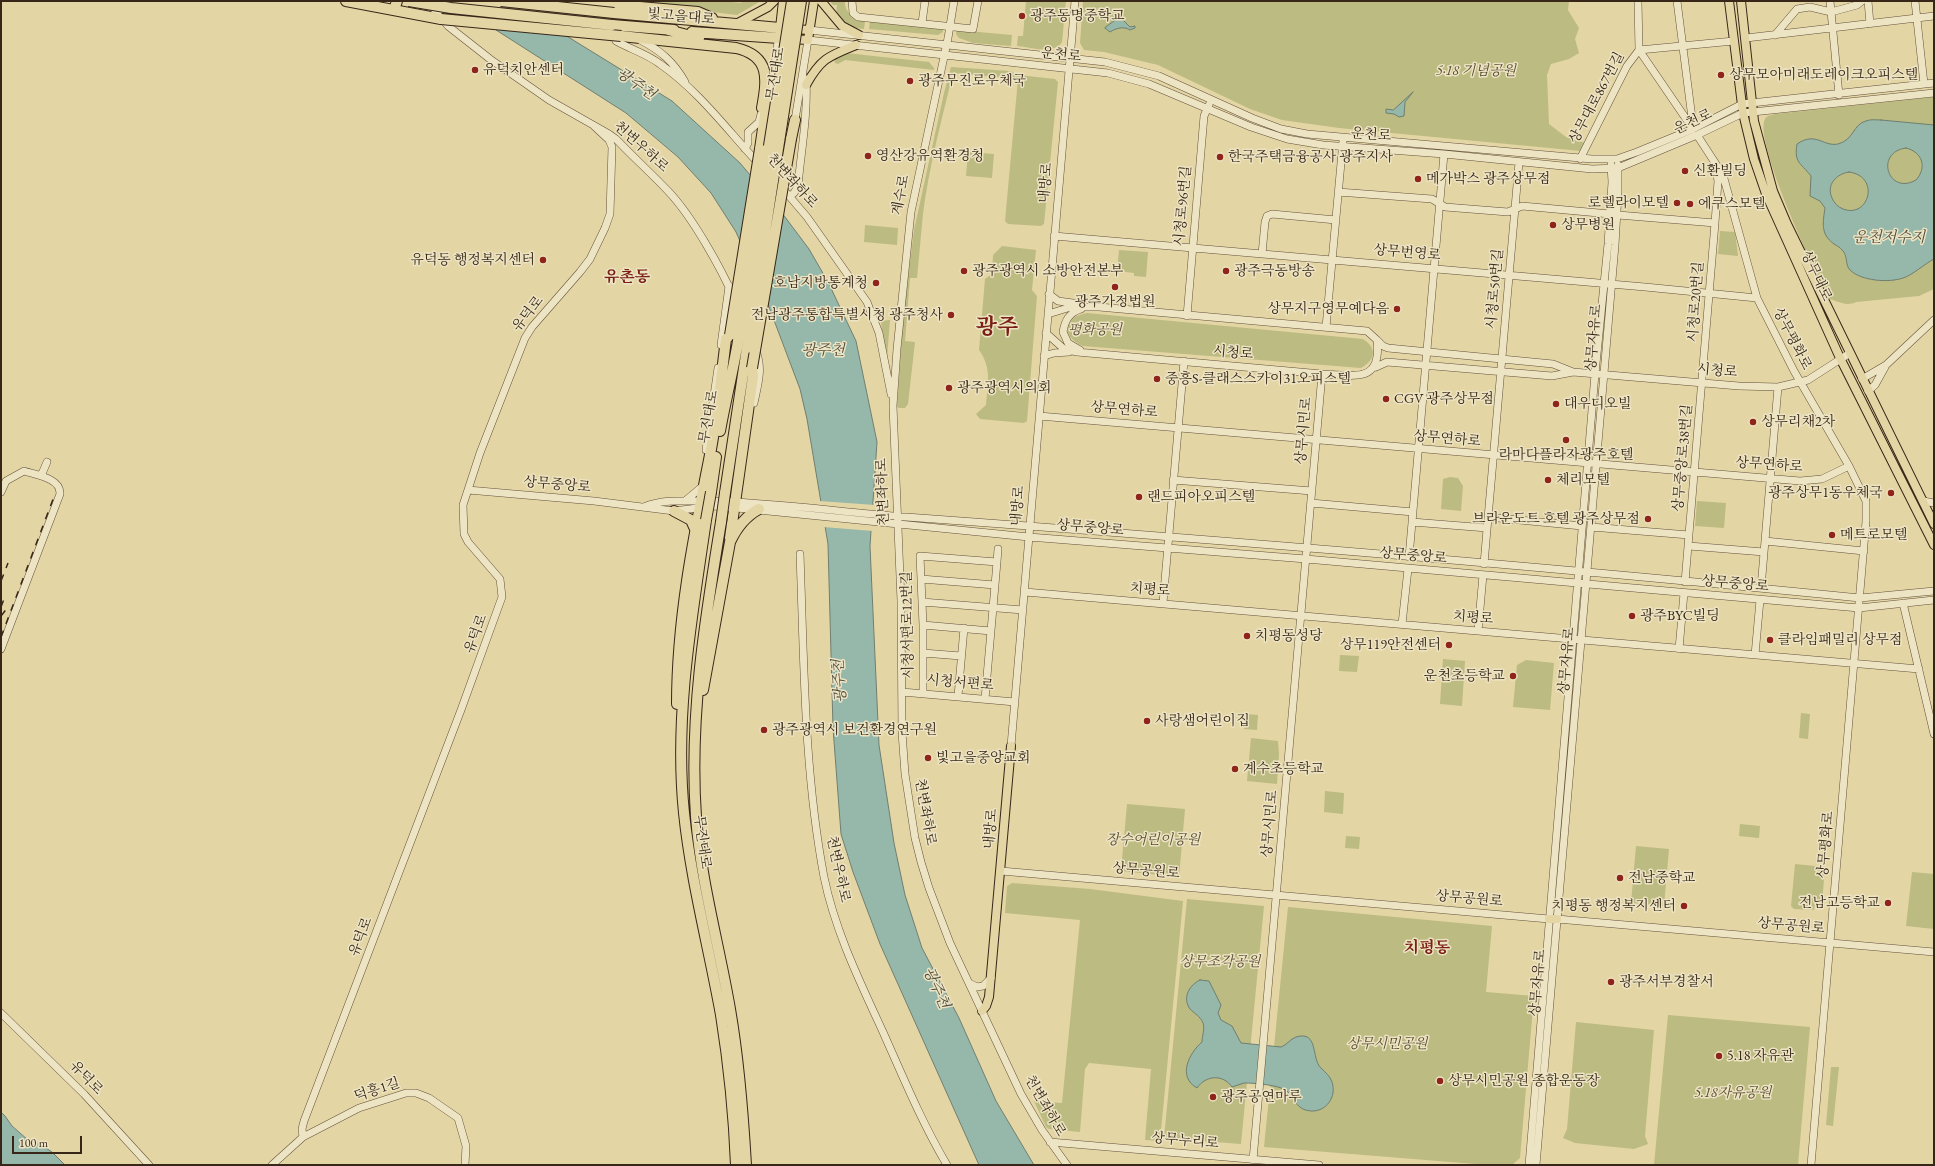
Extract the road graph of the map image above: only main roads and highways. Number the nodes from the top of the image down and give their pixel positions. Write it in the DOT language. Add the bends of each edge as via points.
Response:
graph roads {
  1 [pos="346,1"];
  2 [pos="409,1"];
  3 [pos="501,1"];
  4 [pos="574,1"];
  5 [pos="774,1"];
  6 [pos="783,1"];
  7 [pos="792,1"];
  8 [pos="796,1"];
  9 [pos="801,1"];
  10 [pos="806,1"];
  11 [pos="814,1"];
  12 [pos="821,1"];
  13 [pos="1729,1"];
  14 [pos="1741,1"];
  15 [pos="396,6"];
  16 [pos="720,22"];
  17 [pos="736,24"];
  18 [pos="780,28"];
  19 [pos="668,30"];
  20 [pos="809,30"];
  21 [pos="859,35"];
  22 [pos="779,38"];
  23 [pos="808,40"];
  24 [pos="856,45"];
  25 [pos="806,85"];
  26 [pos="764,106"];
  27 [pos="795,120"];
  28 [pos="769,149"];
  29 [pos="730,335"];
  30 [pos="742,347"];
  31 [pos="752,368"];
  32 [pos="726,396"];
  33 [pos="736,425"];
  34 [pos="702,496"];
  35 [pos="759,509"];
  36 [pos="674,511"];
  37 [pos="1934,524"];
  38 [pos="695,529"];
  39 [pos="730,542"];
  40 [pos="1934,545"];
  41 [pos="694,723"];
  42 [pos="1011,746"];
  43 [pos="681,754"];
  44 [pos="982,1010"];
  45 [pos="736,1165"];
  46 [pos="746,1165"];
  1 -- 15 [label="highway"];
  2 -- 19 [label="highway, 빛고을대로, bridge" via="451,8"];
  3 -- 16 [label="highway, 빛고을대로, bridge"];
  4 -- 16 [label="highway" via="698,12"];
  5 -- 17 [label="main road" via="768,7"];
  6 -- 18 [label="main road, 무진대로"];
  7 -- 28 [label="highway, 무진대로, bridge"];
  8 -- 10 [label="main road"];
  9 -- 28 [label="highway, 무진대로, bridge"];
  11 -- 20 [label="main road, 무진대로"];
  12 -- 21 [label="main road" via="842,26"];
  13 -- 40 [label="main road, 상무대로" via="1742,104 1754,159 1766,194 1840,358"];
  14 -- 37 [label="main road, 상무대로" via="1756,131 1773,191"];
  15 -- 26 [label="highway, bridge" via="441,20 743,49 761,63 765,74"];
  16 -- 17 [label="highway, 빛고을대로"];
  17 -- 18 [label="highway, 빛고을대로"];
  18 -- 20 [label="main road, 빛고을대로"];
  19 -- 22 [label="highway, 빛고을대로"];
  19 -- 26 [label="highway" via="738,44 754,51 764,62 769,73"];
  20 -- 23 [label="main road, 무진대로"];
  22 -- 23 [label="main road, 빛고을대로"];
  24 -- 25 [label="main road" via="819,64"];
  26 -- 28 [label="highway"];
  27 -- 31 [label="highway, bridge"];
  28 -- 29 [label="highway, bridge"];
  28 -- 30 [label="highway, bridge"];
  29 -- 32 [label="highway"];
  29 -- 34 [label="highway" via="726,339 710,458"];
  30 -- 32 [label="highway, 무진대로"];
  30 -- 33 [label="highway, 무진대로"];
  31 -- 33 [label="highway" via="744,404"];
  31 -- 39 [label="highway" via="737,504"];
  32 -- 34 [label="highway, 무진대로"];
  33 -- 41 [label="highway, 무진대로, bridge" via="698,676"];
  34 -- 38 [label="highway"];
  34 -- 43 [label="highway, 무진대로, bridge" via="706,520 685,664"];
  35 -- 39 [label="highway" via="746,519"];
  36 -- 38 [label="highway" via="691,520"];
  38 -- 43 [label="highway" via="678,654 677,733"];
  39 -- 41 [label="highway" via="700,706"];
  41 -- 46 [label="highway, 무진대로" via="696,818 738,1062"];
  42 -- 44 [label="main road, 내방로" via="989,997"];
  43 -- 45 [label="highway, 무진대로" via="689,856 720,1008"];
}
